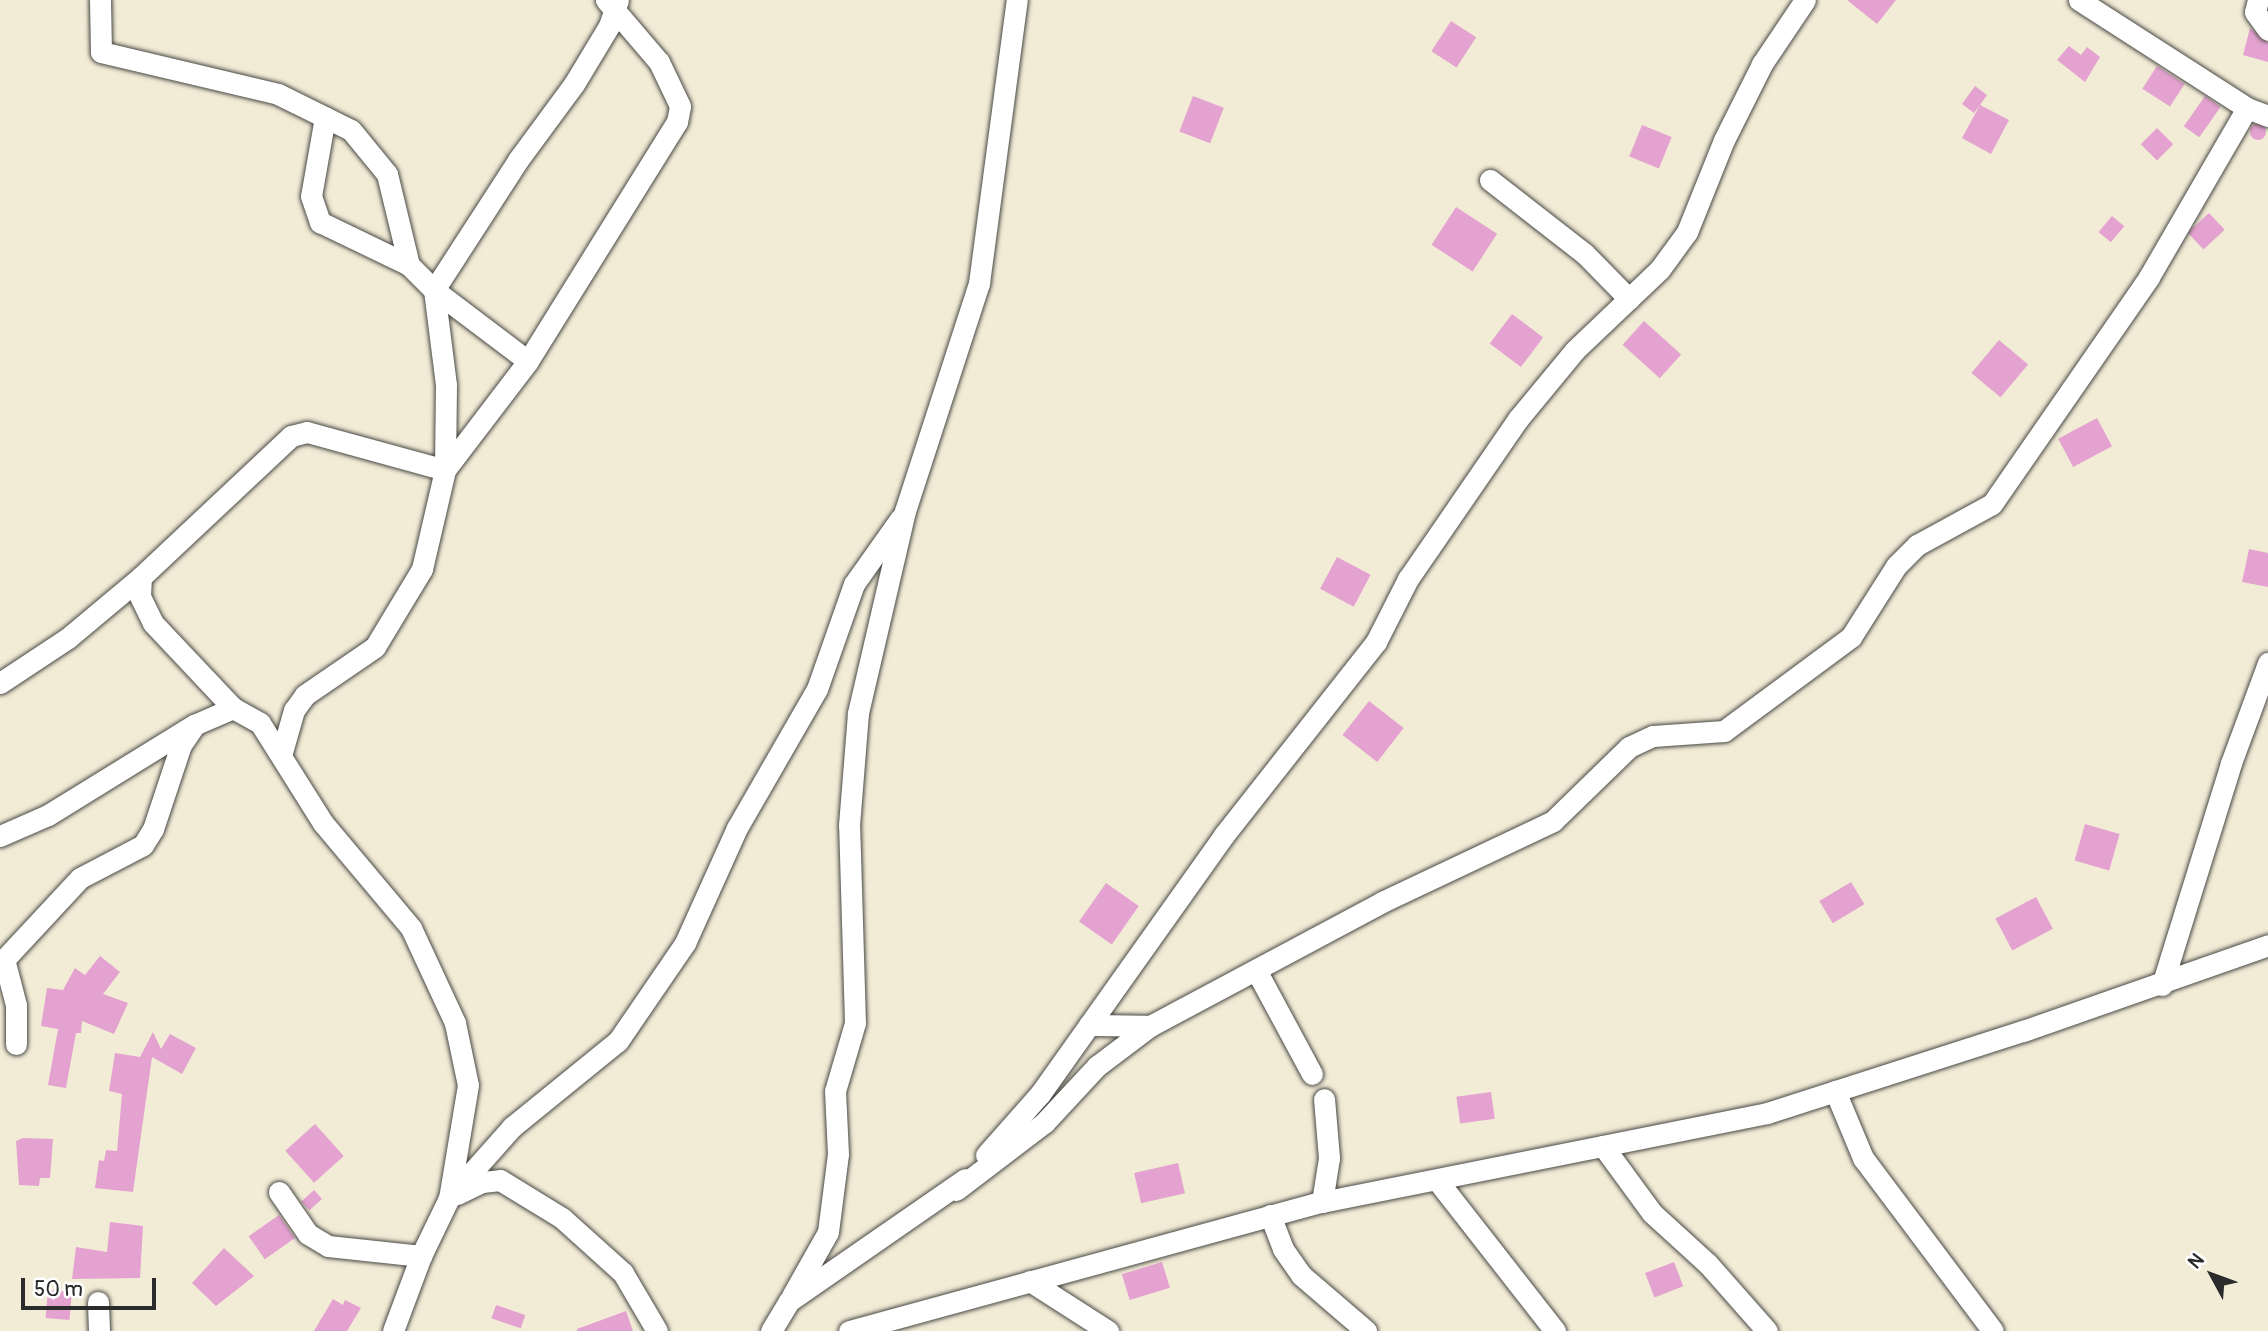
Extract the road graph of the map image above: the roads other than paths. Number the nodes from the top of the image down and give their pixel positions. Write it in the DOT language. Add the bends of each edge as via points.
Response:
graph roads {
  1 [pos="100,0"];
  2 [pos="1017,0"];
  3 [pos="1805,0"];
  4 [pos="2079,0"];
  5 [pos="2258,0"];
  6 [pos="613,3"];
  7 [pos="2268,30"];
  8 [pos="2248,108"];
  9 [pos="2268,116"];
  10 [pos="325,117"];
  11 [pos="1490,180"];
  12 [pos="409,265"];
  13 [pos="434,290"];
  14 [pos="1629,299"];
  15 [pos="528,361"];
  16 [pos="445,470"];
  17 [pos="905,511"];
  18 [pos="141,578"];
  19 [pos="2268,663"];
  20 [pos="0,684"];
  21 [pos="233,708"];
  22 [pos="194,725"];
  23 [pos="282,752"];
  24 [pos="1,835"];
  25 [pos="2268,945"];
  26 [pos="2,962"];
  27 [pos="1256,970"];
  28 [pos="2162,985"];
  29 [pos="1089,1025"];
  30 [pos="1150,1026"];
  31 [pos="16,1044"];
  32 [pos="1312,1074"];
  33 [pos="1835,1091"];
  34 [pos="1324,1099"];
  35 [pos="1602,1146"];
  36 [pos="1437,1180"];
  37 [pos="956,1190"];
  38 [pos="279,1192"];
  39 [pos="449,1198"];
  40 [pos="1322,1202"];
  41 [pos="1270,1215"];
  42 [pos="421,1256"];
  43 [pos="1030,1280"];
  44 [pos="789,1301"];
  45 [pos="98,1302"];
  46 [pos="889,1326"];
  47 [pos="99,1331"];
  48 [pos="393,1331"];
  49 [pos="657,1331"];
  50 [pos="771,1331"];
  51 [pos="849,1331"];
  52 [pos="1108,1331"];
  53 [pos="1366,1331"];
  54 [pos="1555,1331"];
  55 [pos="1766,1331"];
  56 [pos="1993,1331"];
  1 -- 10 [label="street" via="101,52 278,94"];
  2 -- 17 [label="street" via="979,283"];
  3 -- 14 [label="street" via="1762,64 1724,140 1687,232 1660,270"];
  4 -- 8 [label="street"];
  5 -- 7 [label="street" via="2255,12"];
  6 -- 13 [label="street" via="574,84 518,160"];
  6 -- 15 [label="street" via="659,62 680,106 677,122"];
  8 -- 9 [label="street"];
  8 -- 27 [label="street" via="2150,277 1992,505 1917,545 1896,566 1851,637 1724,731 1653,736 1629,747 1553,821 1382,902"];
  10 -- 12 [label="street" via="351,131 387,174"];
  10 -- 12 [label="street" via="311,195 320,222"];
  11 -- 14 [label="street" via="1586,254"];
  12 -- 13 [label="street"];
  13 -- 15 [label="street"];
  13 -- 16 [label="street" via="446,384"];
  14 -- 29 [label="street" via="1575,350 1518,419 1408,579 1376,642 1224,835"];
  15 -- 16 [label="street"];
  16 -- 18 [label="street" via="307,432 291,436"];
  16 -- 23 [label="street" via="422,569 375,647 305,695 295,710"];
  17 -- 39 [label="street" via="854,584 817,689 737,828 685,943 618,1041 512,1127"];
  17 -- 44 [label="street" via="858,713 849,825 855,1023 835,1091 838,1154 828,1232"];
  18 -- 20 [label="street" via="68,638"];
  18 -- 21 [label="street" via="140,596 153,622"];
  19 -- 28 [label="street" via="2231,763"];
  21 -- 22 [label="street"];
  21 -- 23 [label="street" via="260,723"];
  22 -- 24 [label="street" via="48,815"];
  22 -- 26 [label="street" via="181,746 143,845 80,878"];
  23 -- 39 [label="street" via="323,824 411,929 455,1023 468,1085"];
  25 -- 28 [label="street"];
  26 -- 31 [label="street" via="16,1005"];
  27 -- 30 [label="street"];
  27 -- 32 [label="street"];
  28 -- 33 [label="street"];
  29 -- 30 [label="street"];
  29 -- 37 [label="street" via="1040,1094"];
  30 -- 37 [label="street" via="1097,1066 1044,1124"];
  33 -- 35 [label="street" via="1767,1113"];
  33 -- 56 [label="street" via="1863,1158"];
  34 -- 40 [label="street" via="1329,1158"];
  35 -- 36 [label="street"];
  35 -- 55 [label="street" via="1652,1213 1708,1264"];
  36 -- 40 [label="street"];
  36 -- 54 [label="street"];
  37 -- 44 [label="street"];
  38 -- 42 [label="street" via="308,1234 328,1246"];
  39 -- 42 [label="street"];
  39 -- 49 [label="street" via="482,1182 500,1180 562,1218 623,1273"];
  40 -- 41 [label="street"];
  41 -- 43 [label="street"];
  41 -- 53 [label="street" via="1283,1249 1301,1275"];
  42 -- 48 [label="street"];
  43 -- 46 [label="street"];
  43 -- 52 [label="street"];
  44 -- 50 [label="street"];
  45 -- 47 [label="street"];
  46 -- 51 [label="street"];
}
